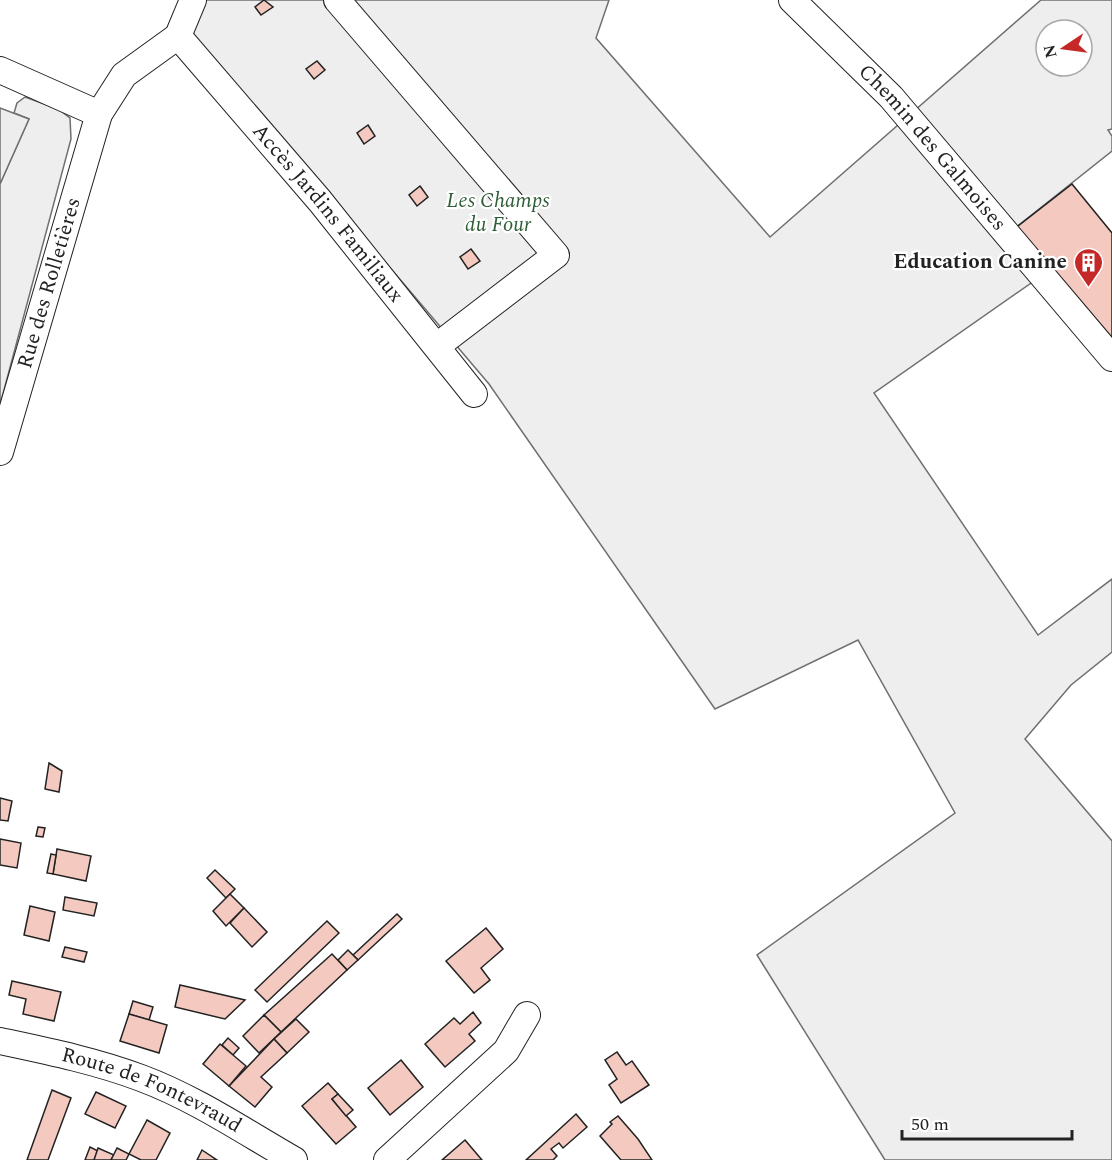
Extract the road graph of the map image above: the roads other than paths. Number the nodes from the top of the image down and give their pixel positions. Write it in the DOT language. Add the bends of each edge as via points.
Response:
graph roads {
  1 [pos="193,0"];
  2 [pos="337,0"];
  3 [pos="792,0"];
  4 [pos="178,36"];
  5 [pos="0,70"];
  6 [pos="99,114"];
  7 [pos="436,346"];
  8 [pos="1112,358"];
  9 [pos="474,394"];
  10 [pos="0,452"];
  11 [pos="527,1015"];
  12 [pos="0,1041"];
  13 [pos="294,1160"];
  14 [pos="387,1160"];
  1 -- 4 [label="street"];
  2 -- 7 [label="street" via="556,255"];
  3 -- 8 [label="street, Chemin des Galmoises" via="891,97"];
  4 -- 6 [label="street" via="124,75"];
  4 -- 7 [label="street, Accès Jardins Familiaux" via="259,128"];
  5 -- 6 [label="street"];
  6 -- 10 [label="street, Rue des Rolletières"];
  7 -- 9 [label="street, Accès Jardins Familiaux"];
  11 -- 14 [label="street" via="506,1051"];
  12 -- 13 [label="street, Route de Fontevraud" via="78,1058 142,1078"];
}
